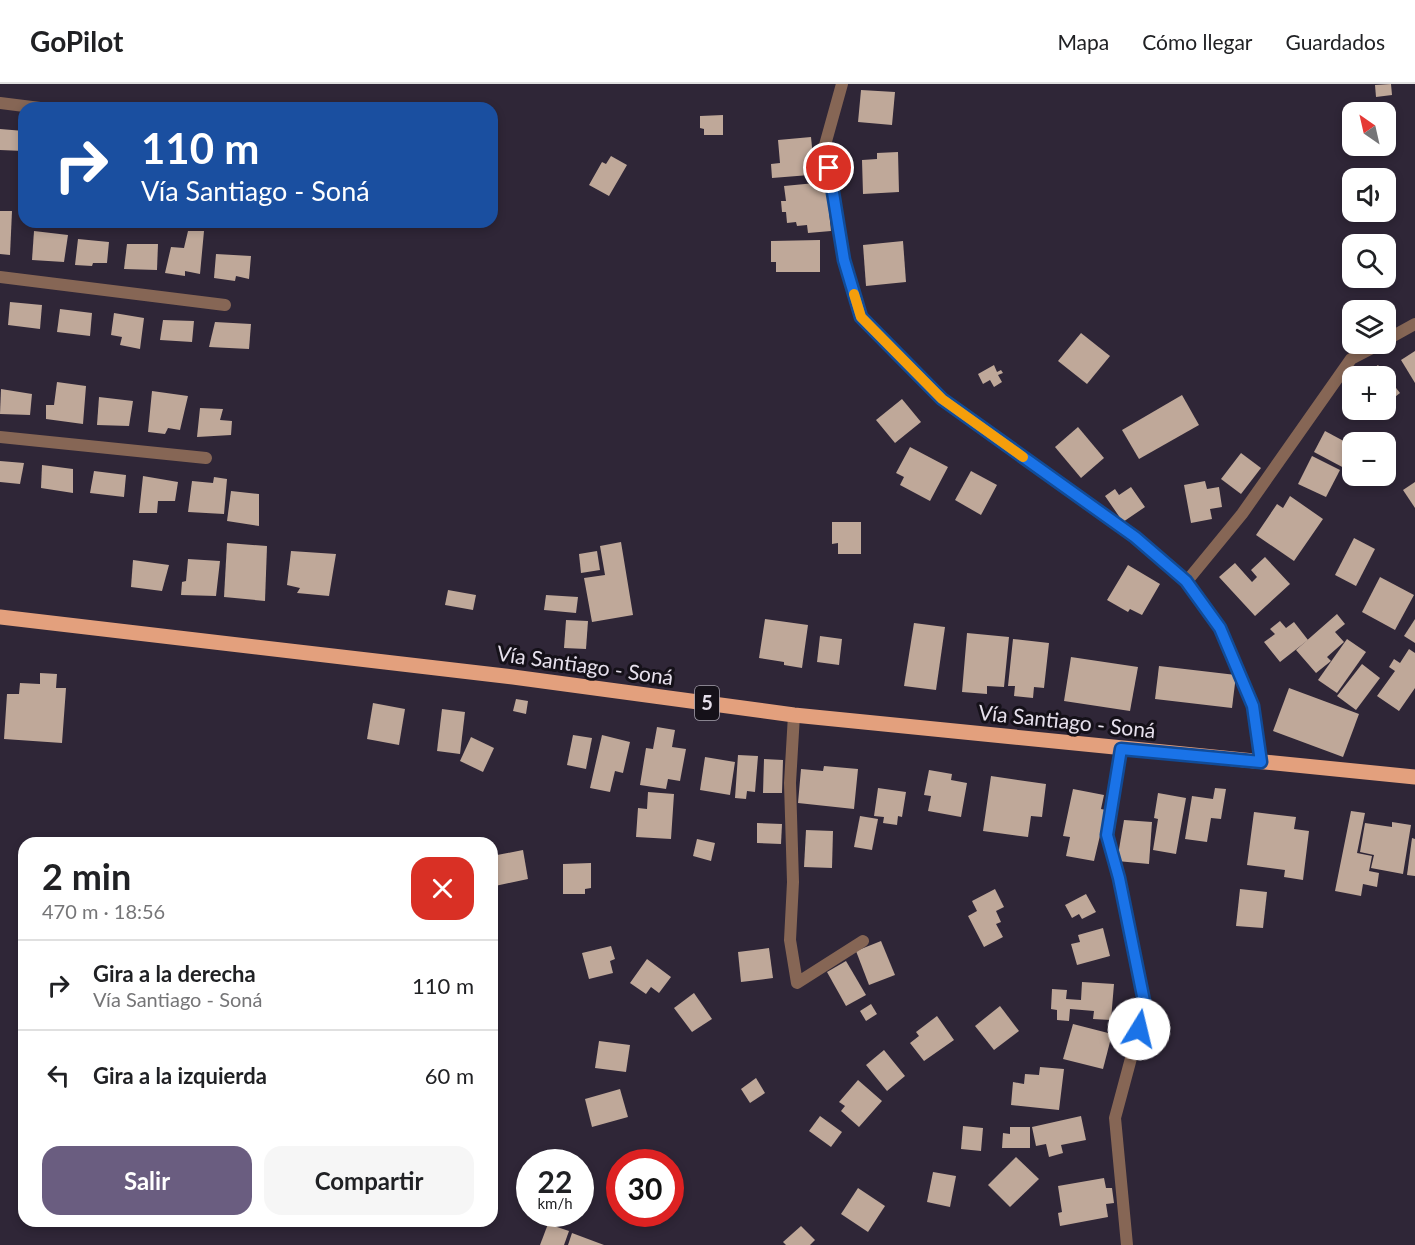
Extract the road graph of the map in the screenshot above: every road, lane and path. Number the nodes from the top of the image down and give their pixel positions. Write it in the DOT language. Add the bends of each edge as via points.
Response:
graph roads {
  1 [pos="843,84"];
  2 [pos="0,103"];
  3 [pos="18,105"];
  4 [pos="0,277"];
  5 [pos="225,304"];
  6 [pos="1415,324"];
  7 [pos="1396,334"];
  8 [pos="1361,354"];
  9 [pos="0,437"];
  10 [pos="206,458"];
  11 [pos="1186,581"];
  12 [pos="0,617"];
  13 [pos="794,716"];
  14 [pos="1121,749"];
  15 [pos="1261,762"];
  16 [pos="1415,777"];
  17 [pos="863,941"];
  18 [pos="1127,1245"];
  1 -- 11 [label="street" via="825,146 844,260 861,317 942,399 1135,537"];
  2 -- 3 [label="street"];
  4 -- 5 [label="street"];
  6 -- 7 [label="street"];
  8 -- 11 [label="street" via="1351,359 1242,514"];
  9 -- 10 [label="street"];
  11 -- 15 [label="street" via="1220,628 1253,706"];
  12 -- 13 [label="main road, Vía Santiago - Soná / 5" via="513,676"];
  13 -- 14 [label="main road, Vía Santiago - Soná / 5"];
  13 -- 17 [label="street" via="790,940 797,983"];
  14 -- 15 [label="main road, Vía Santiago - Soná / 5"];
  14 -- 18 [label="street" via="1107,835 1145,1006 1115,1118"];
  15 -- 16 [label="main road, Vía Santiago - Soná / 5"];
}
